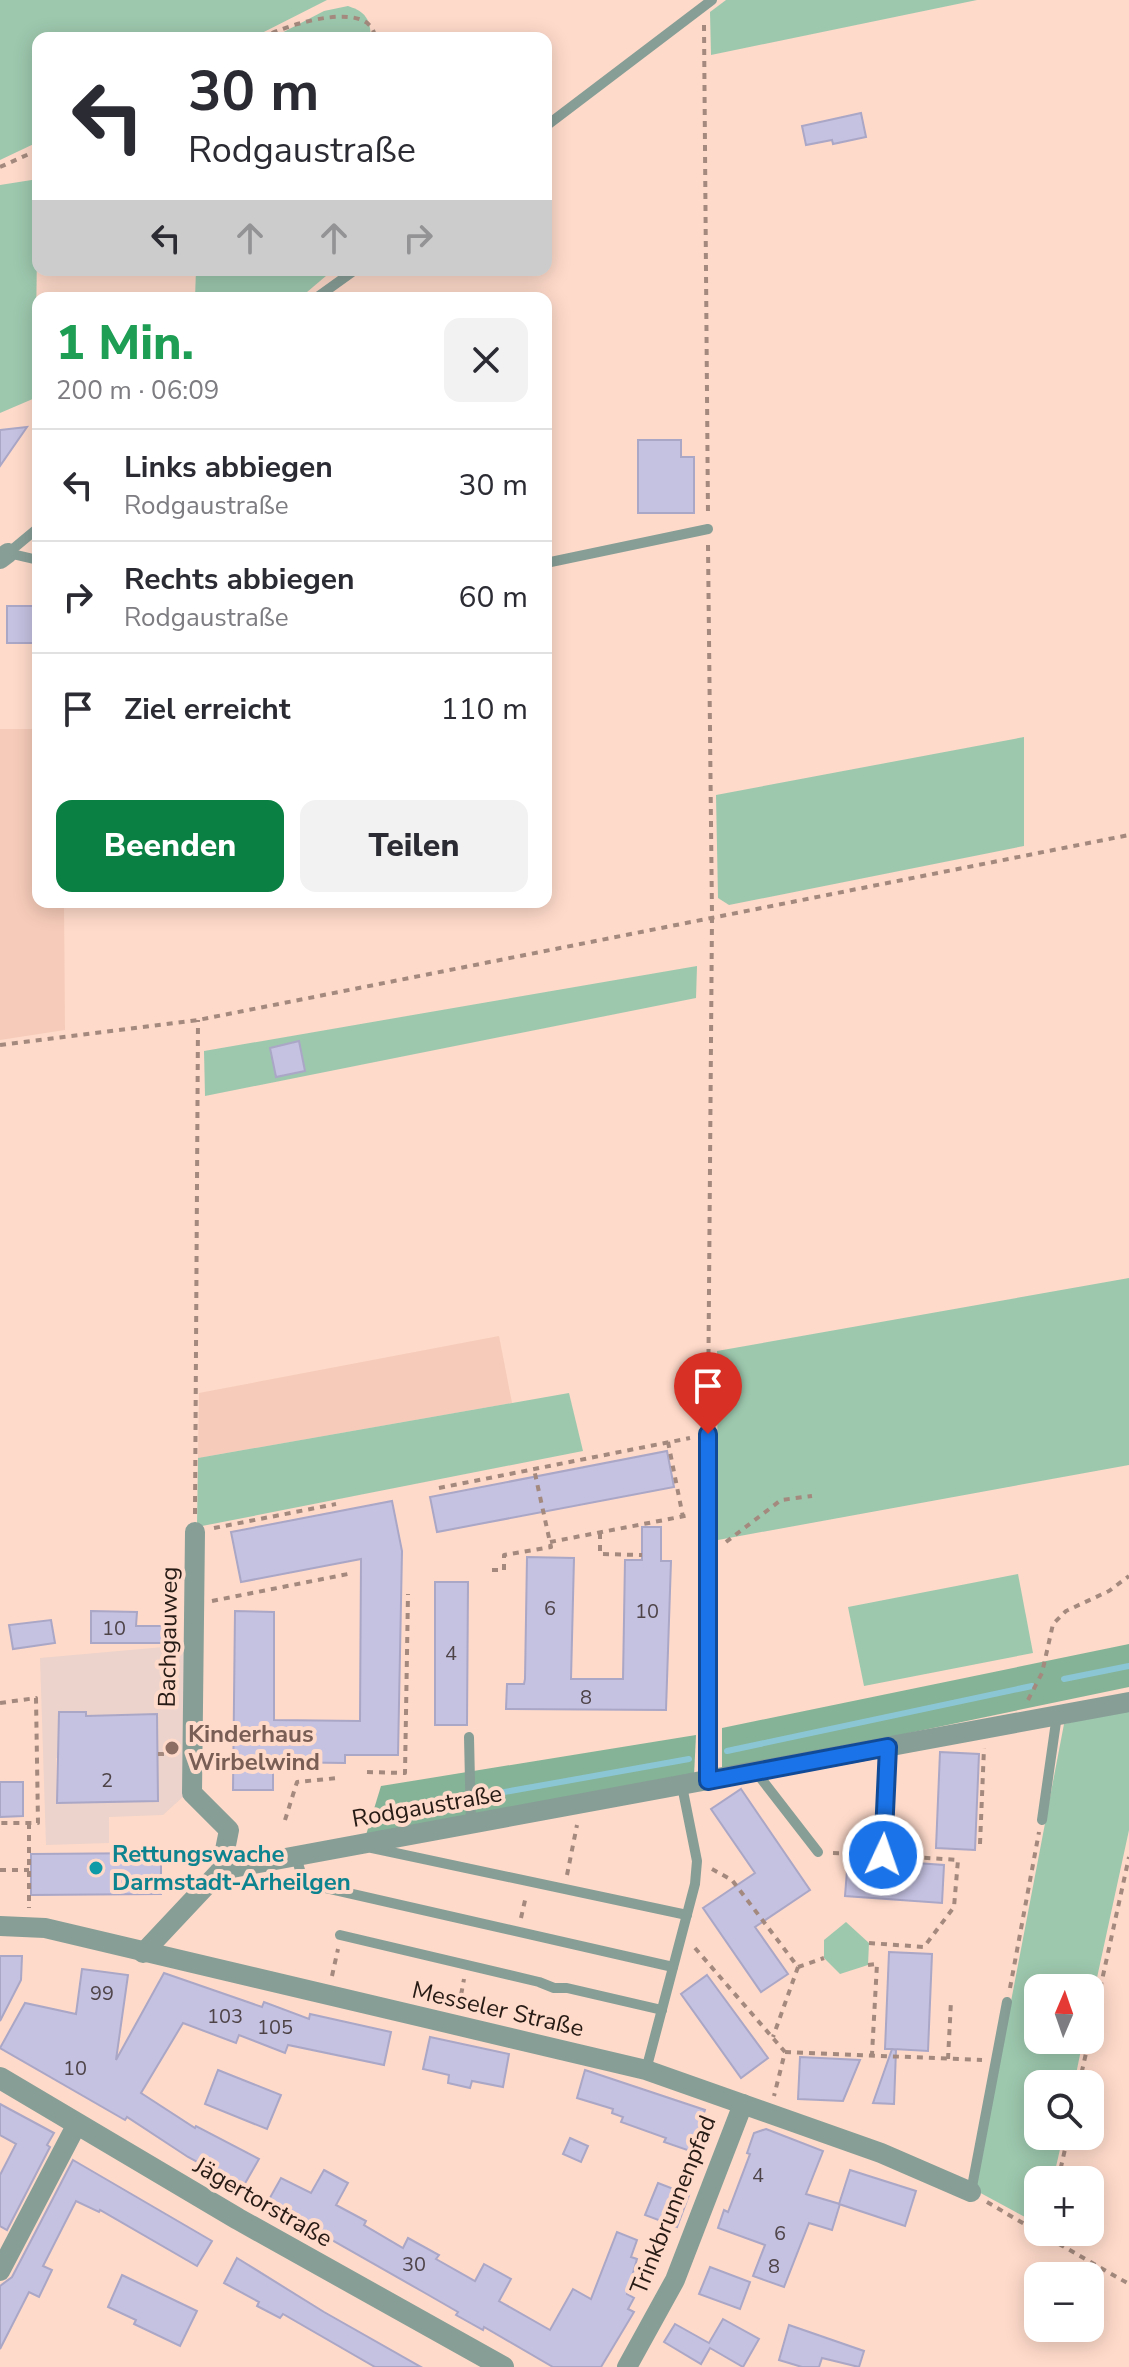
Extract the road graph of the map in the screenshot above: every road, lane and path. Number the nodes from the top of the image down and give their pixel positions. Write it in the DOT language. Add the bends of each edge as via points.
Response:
graph roads {
  1 [pos="707,2"];
  2 [pos="310,13"];
  3 [pos="373,16"];
  4 [pos="273,32"];
  5 [pos="374,32"];
  6 [pos="552,121"];
  7 [pos="32,153"];
  8 [pos="0,167"];
  9 [pos="347,276"];
  10 [pos="324,292"];
  11 [pos="708,529"];
  12 [pos="32,533"];
  13 [pos="4,556"];
  14 [pos="32,559"];
  15 [pos="552,562"];
  16 [pos="1129,835"];
  17 [pos="712,916"];
  18 [pos="198,1020"];
  19 [pos="0,1045"];
  20 [pos="708,1434"];
  21 [pos="668,1442"];
  22 [pos="534,1469"];
  23 [pos="439,1488"];
  24 [pos="812,1496"];
  25 [pos="336,1504"];
  26 [pos="708,1512"];
  27 [pos="683,1517"];
  28 [pos="195,1532"];
  29 [pos="600,1533"];
  30 [pos="550,1542"];
  31 [pos="642,1555"];
  32 [pos="708,1555"];
  33 [pos="492,1570"];
  34 [pos="353,1573"];
  35 [pos="1129,1576"];
  36 [pos="408,1594"];
  37 [pos="194,1604"];
  38 [pos="1129,1702"];
  39 [pos="0,1703"];
  40 [pos="1057,1715"];
  41 [pos="1016,1723"];
  42 [pos="984,1729"];
  43 [pos="469,1737"];
  44 [pos="888,1747"];
  45 [pos="367,1772"];
  46 [pos="756,1772"];
  47 [pos="338,1778"];
  48 [pos="708,1781"];
  49 [pos="682,1786"];
  50 [pos="581,1804"];
  51 [pos="285,1820"];
  52 [pos="1042,1820"];
  53 [pos="0,1823"];
  54 [pos="29,1823"];
  55 [pos="471,1825"];
  56 [pos="980,1844"];
  57 [pos="359,1845"];
  58 [pos="818,1852"];
  59 [pos="883,1855"];
  60 [pos="296,1857"];
  61 [pos="1129,1857"];
  62 [pos="697,1861"];
  63 [pos="0,1870"];
  64 [pos="29,1870"];
  65 [pos="221,1870"];
  66 [pos="529,1881"];
  67 [pos="564,1889"];
  68 [pos="687,1915"];
  69 [pos="0,1926"];
  70 [pos="29,1926"];
  71 [pos="518,1932"];
  72 [pos="682,1933"];
  73 [pos="340,1935"];
  74 [pos="869,1943"];
  75 [pos="143,1953"];
  76 [pos="824,1958"];
  77 [pos="868,1965"];
  78 [pos="673,1967"];
  79 [pos="798,1967"];
  80 [pos="1103,1974"];
  81 [pos="328,1996"];
  82 [pos="951,2001"];
  83 [pos="1007,2002"];
  84 [pos="662,2010"];
  85 [pos="773,2037"];
  86 [pos="785,2052"];
  87 [pos="872,2054"];
  88 [pos="948,2059"];
  89 [pos="996,2060"];
  90 [pos="646,2070"];
  91 [pos="0,2078"];
  92 [pos="743,2104"];
  93 [pos="770,2113"];
  94 [pos="77,2124"];
  95 [pos="971,2192"];
  96 [pos="1024,2224"];
  97 [pos="1066,2246"];
  98 [pos="0,2271"];
  99 [pos="1129,2284"];
  100 [pos="503,2367"];
  101 [pos="627,2367"];
  1 -- 6 [label="lane"];
  1 -- 11 [label="path"];
  2 -- 4 [label="path"];
  3 -- 5 [label="path"];
  7 -- 8 [label="path"];
  9 -- 10 [label="lane"];
  11 -- 15 [label="lane"];
  11 -- 17 [label="path"];
  12 -- 13 [label="lane"];
  13 -- 14 [label="lane"];
  16 -- 17 [label="path"];
  17 -- 18 [label="path"];
  17 -- 20 [label="path"];
  18 -- 19 [label="path"];
  18 -- 28 [label="path"];
  20 -- 21 [label="path"];
  20 -- 26 [label="street"];
  21 -- 22 [label="path"];
  21 -- 27 [label="path"];
  22 -- 23 [label="path"];
  22 -- 30 [label="path"];
  24 -- 32 [label="path" via="781,1500"];
  25 -- 28 [label="path"];
  26 -- 27 [label="path"];
  26 -- 32 [label="street"];
  27 -- 29 [label="path"];
  28 -- 37 [label="street, Bachgauweg"];
  29 -- 30 [label="path"];
  29 -- 31 [label="path" via="600,1554"];
  30 -- 33 [label="path" via="551,1547 504,1555 504,1570"];
  32 -- 48 [label="street"];
  34 -- 37 [label="path"];
  35 -- 41 [label="path" via="1066,1611 1053,1624 1042,1673"];
  36 -- 45 [label="path" via="405,1773"];
  37 -- 65 [label="street, Bachgauweg" via="192,1793 229,1830"];
  38 -- 40 [label="street, Rodgaustraße"];
  39 -- 54 [label="path" via="36,1698 38,1823"];
  40 -- 41 [label="street, Rodgaustraße"];
  40 -- 52 [label="lane"];
  41 -- 42 [label="street, Rodgaustraße"];
  42 -- 44 [label="street, Rodgaustraße"];
  42 -- 56 [label="path"];
  43 -- 55 [label="lane"];
  44 -- 46 [label="street, Rodgaustraße"];
  44 -- 59 [label="lane"];
  46 -- 48 [label="street, Rodgaustraße"];
  46 -- 58 [label="lane"];
  47 -- 51 [label="path" via="297,1782"];
  48 -- 49 [label="street, Rodgaustraße"];
  49 -- 50 [label="street, Rodgaustraße"];
  49 -- 62 [label="lane"];
  50 -- 55 [label="street, Rodgaustraße"];
  50 -- 67 [label="path"];
  52 -- 83 [label="path"];
  53 -- 54 [label="path"];
  54 -- 64 [label="path"];
  55 -- 57 [label="street, Rodgaustraße"];
  57 -- 60 [label="street, Rodgaustraße"];
  57 -- 66 [label="lane"];
  58 -- 59 [label="path"];
  59 -- 74 [label="path" via="958,1860 954,1907 924,1947"];
  60 -- 65 [label="street, Rodgaustraße"];
  60 -- 71 [label="lane" via="304,1883"];
  61 -- 80 [label="path"];
  62 -- 68 [label="lane"];
  62 -- 79 [label="path" via="732,1880"];
  63 -- 64 [label="path"];
  64 -- 70 [label="path"];
  65 -- 75 [label="street"];
  66 -- 67 [label="lane"];
  66 -- 71 [label="path"];
  67 -- 68 [label="lane"];
  68 -- 72 [label="lane"];
  69 -- 70 [label="street, Messeler Straße"];
  70 -- 75 [label="street, Messeler Straße"];
  71 -- 78 [label="lane"];
  72 -- 78 [label="lane"];
  72 -- 85 [label="path"];
  73 -- 81 [label="path"];
  73 -- 84 [label="lane"];
  75 -- 81 [label="street, Messeler Straße"];
  76 -- 79 [label="path"];
  77 -- 87 [label="path" via="877,1964"];
  78 -- 84 [label="lane"];
  79 -- 85 [label="path"];
  81 -- 90 [label="street, Messeler Straße"];
  82 -- 88 [label="path"];
  83 -- 89 [label="lane"];
  84 -- 90 [label="lane"];
  85 -- 86 [label="path"];
  86 -- 87 [label="path"];
  86 -- 93 [label="path"];
  87 -- 88 [label="path"];
  88 -- 89 [label="path"];
  89 -- 95 [label="lane"];
  90 -- 92 [label="street, Messeler Straße"];
  91 -- 94 [label="street, Jägertorstraße"];
  92 -- 93 [label="street, Messeler Straße"];
  92 -- 101 [label="street, Trinkbrunnenpfad" via="675,2280"];
  93 -- 95 [label="street, Messeler Straße"];
  94 -- 98 [label="street"];
  94 -- 100 [label="street, Jägertorstraße"];
  95 -- 96 [label="path"];
  97 -- 99 [label="path"];
}
